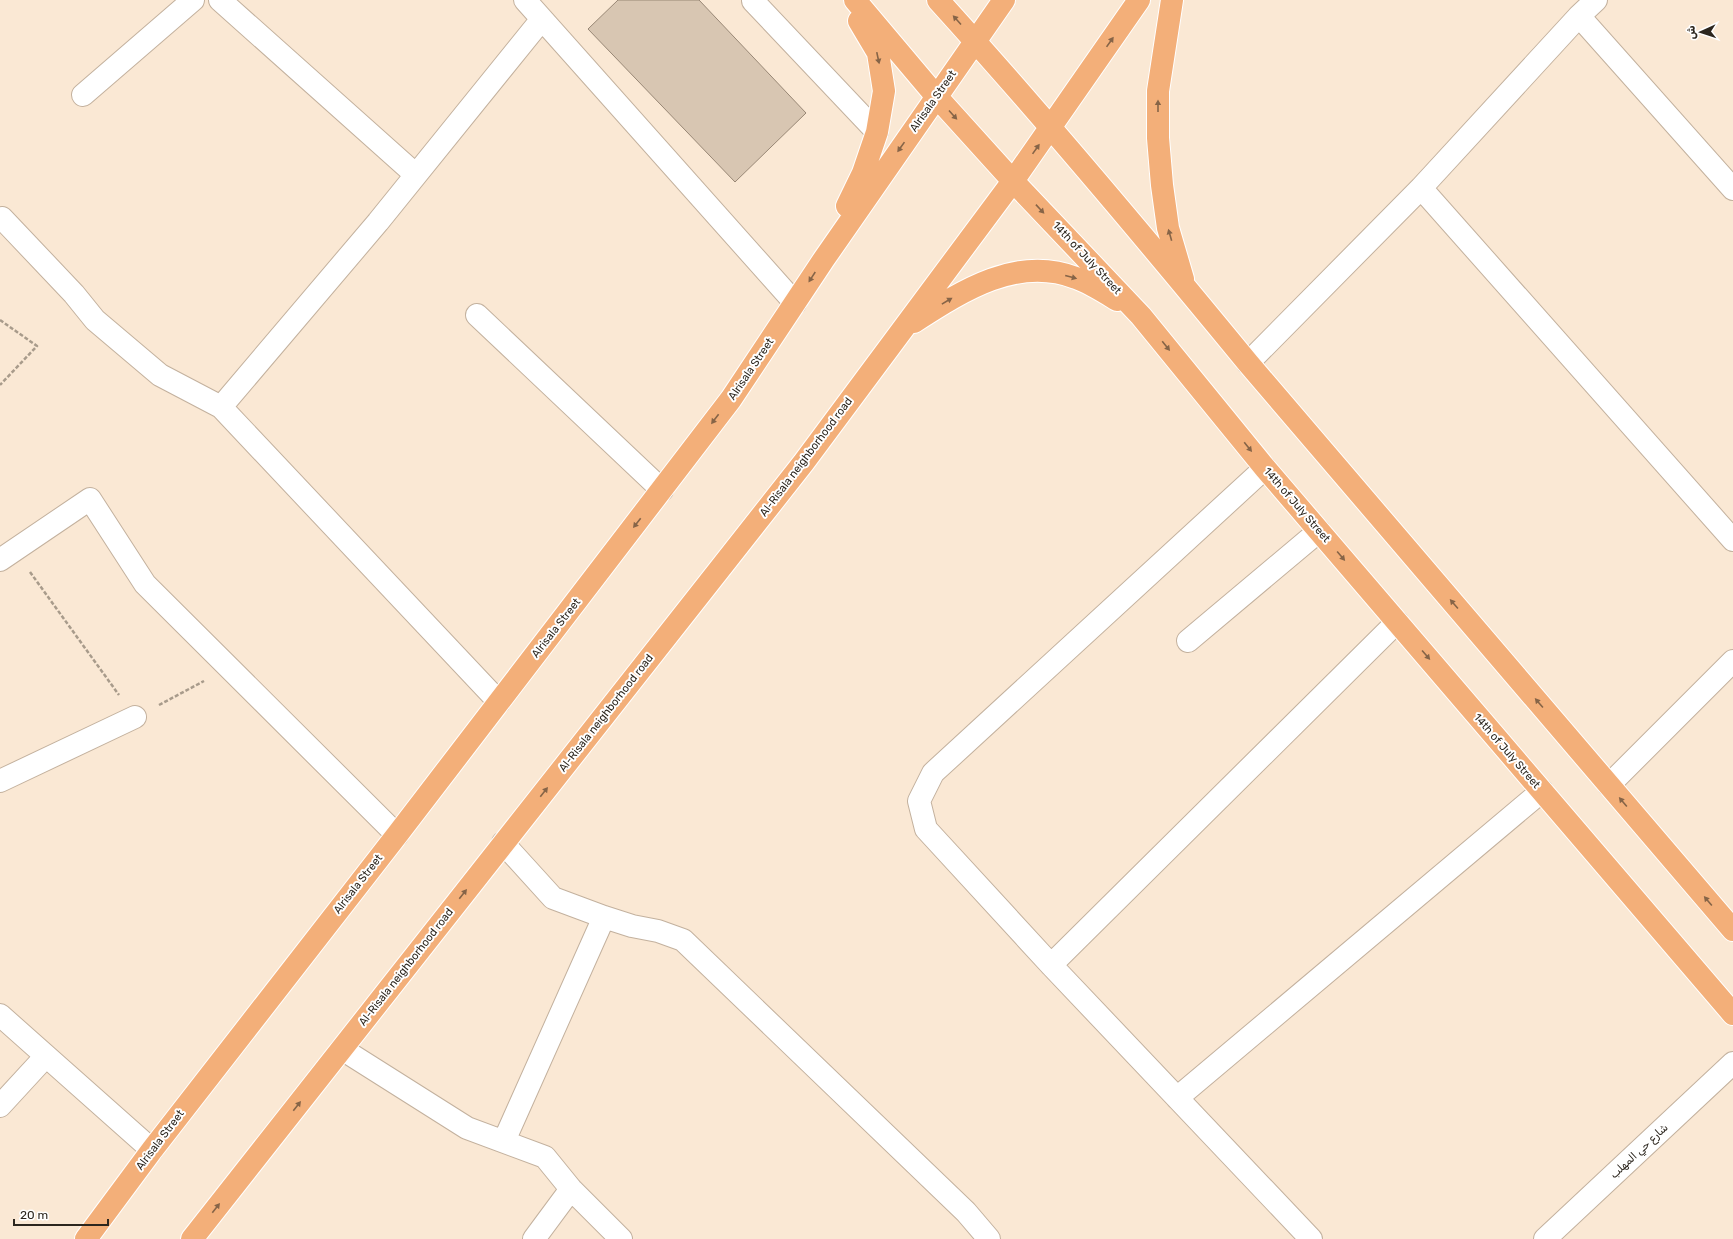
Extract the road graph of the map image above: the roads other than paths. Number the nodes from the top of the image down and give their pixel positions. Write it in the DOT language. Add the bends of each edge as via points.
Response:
graph roads {
  1 [pos="193,0"];
  2 [pos="220,0"];
  3 [pos="525,0"];
  4 [pos="845,0"];
  5 [pos="855,0"];
  6 [pos="938,0"];
  7 [pos="1004,0"];
  8 [pos="1139,0"];
  9 [pos="1172,0"];
  10 [pos="1596,0"];
  11 [pos="753,1"];
  12 [pos="1579,16"];
  13 [pos="542,19"];
  14 [pos="975,41"];
  15 [pos="83,95"];
  16 [pos="936,96"];
  17 [pos="1050,128"];
  18 [pos="877,132"];
  19 [pos="416,175"];
  20 [pos="1013,181"];
  21 [pos="1421,188"];
  22 [pos="1733,188"];
  23 [pos="2,218"];
  24 [pos="824,259"];
  25 [pos="1185,286"];
  26 [pos="794,303"];
  27 [pos="477,315"];
  28 [pos="1141,316"];
  29 [pos="903,329"];
  30 [pos="1248,363"];
  31 [pos="221,407"];
  32 [pos="1265,468"];
  33 [pos="662,490"];
  34 [pos="1319,531"];
  35 [pos="1733,540"];
  36 [pos="7,556"];
  37 [pos="1397,622"];
  38 [pos="1188,641"];
  39 [pos="1733,661"];
  40 [pos="499,702"];
  41 [pos="135,717"];
  42 [pos="0,781"];
  43 [pos="1609,785"];
  44 [pos="1542,791"];
  45 [pos="397,835"];
  46 [pos="503,843"];
  47 [pos="604,917"];
  48 [pos="1733,930"];
  49 [pos="1051,965"];
  50 [pos="1733,1014"];
  51 [pos="0,1015"];
  52 [pos="342,1049"];
  53 [pos="46,1056"];
  54 [pos="1733,1063"];
  55 [pos="1177,1098"];
  56 [pos="0,1106"];
  57 [pos="504,1141"];
  58 [pos="152,1150"];
  59 [pos="572,1189"];
  60 [pos="1559,1235"];
  61 [pos="86,1239"];
  62 [pos="192,1239"];
  63 [pos="534,1239"];
  64 [pos="621,1239"];
  65 [pos="989,1239"];
  66 [pos="1311,1239"];
  1 -- 15 [label="street"];
  2 -- 19 [label="street"];
  3 -- 13 [label="street"];
  4 -- 18 [label="main road, one-way" via="878,53 884,91"];
  5 -- 16 [label="main road, 14th of July Street"];
  14 -- 6 [label="main road, one-way"];
  7 -- 14 [label="main road, Alrisala Street"];
  17 -- 8 [label="main road, one-way"];
  25 -- 9 [label="main road, one-way" via="1168,228 1158,138 1158,91"];
  10 -- 12 [label="street"];
  11 -- 18 [label="street"];
  12 -- 21 [label="street"];
  12 -- 22 [label="street"];
  13 -- 19 [label="street"];
  13 -- 26 [label="street"];
  14 -- 16 [label="main road, Alrisala Street"];
  14 -- 17 [label="main road"];
  16 -- 20 [label="main road, 14th of July Street, one-way"];
  16 -- 24 [label="main road, Alrisala Street, one-way"];
  20 -- 17 [label="main road, one-way"];
  17 -- 25 [label="main road"];
  18 -- 24 [label="main road" via="863,173"];
  19 -- 31 [label="street"];
  20 -- 28 [label="main road, 14th of July Street, one-way"];
  20 -- 29 [label="main road, Al-Risala neighborhood road"];
  21 -- 30 [label="street"];
  21 -- 35 [label="street"];
  23 -- 31 [label="street" via="101,325 160,375"];
  24 -- 26 [label="main road, Alrisala Street, one-way"];
  25 -- 30 [label="main road"];
  26 -- 33 [label="main road, Alrisala Street, one-way" via="731,399"];
  27 -- 33 [label="street"];
  29 -- 28 [label="main road, one-way" via="980,283 1024,271 1049,271 1076,278 1105,292"];
  28 -- 32 [label="main road, 14th of July Street, one-way"];
  46 -- 29 [label="main road, Al-Risala neighborhood road, one-way" via="804,462"];
  43 -- 30 [label="main road, one-way"];
  31 -- 40 [label="street"];
  32 -- 34 [label="main road, 14th of July Street"];
  32 -- 49 [label="street" via="933,773 919,800 926,829"];
  33 -- 40 [label="main road, Alrisala Street, one-way"];
  34 -- 37 [label="main road, 14th of July Street, one-way"];
  34 -- 38 [label="street"];
  36 -- 45 [label="street" via="90,500 145,584"];
  37 -- 44 [label="main road, 14th of July Street, one-way"];
  37 -- 49 [label="street"];
  39 -- 43 [label="street"];
  40 -- 45 [label="main road, Alrisala Street"];
  41 -- 42 [label="street"];
  48 -- 43 [label="main road, one-way"];
  44 -- 50 [label="main road, 14th of July Street"];
  44 -- 55 [label="street"];
  45 -- 58 [label="main road, Alrisala Street"];
  46 -- 47 [label="street" via="553,898"];
  52 -- 46 [label="main road, Al-Risala neighborhood road, one-way"];
  47 -- 57 [label="street"];
  47 -- 65 [label="street" via="683,940 966,1212"];
  49 -- 55 [label="street"];
  51 -- 53 [label="street"];
  52 -- 57 [label="street" via="467,1128"];
  62 -- 52 [label="main road, Al-Risala neighborhood road, one-way"];
  53 -- 56 [label="street"];
  53 -- 58 [label="street"];
  54 -- 60 [label="street, شارع حي المهلب"];
  55 -- 66 [label="street"];
  57 -- 59 [label="street" via="545,1157"];
  58 -- 61 [label="main road, Alrisala Street"];
  59 -- 63 [label="street"];
  59 -- 64 [label="street"];
}
